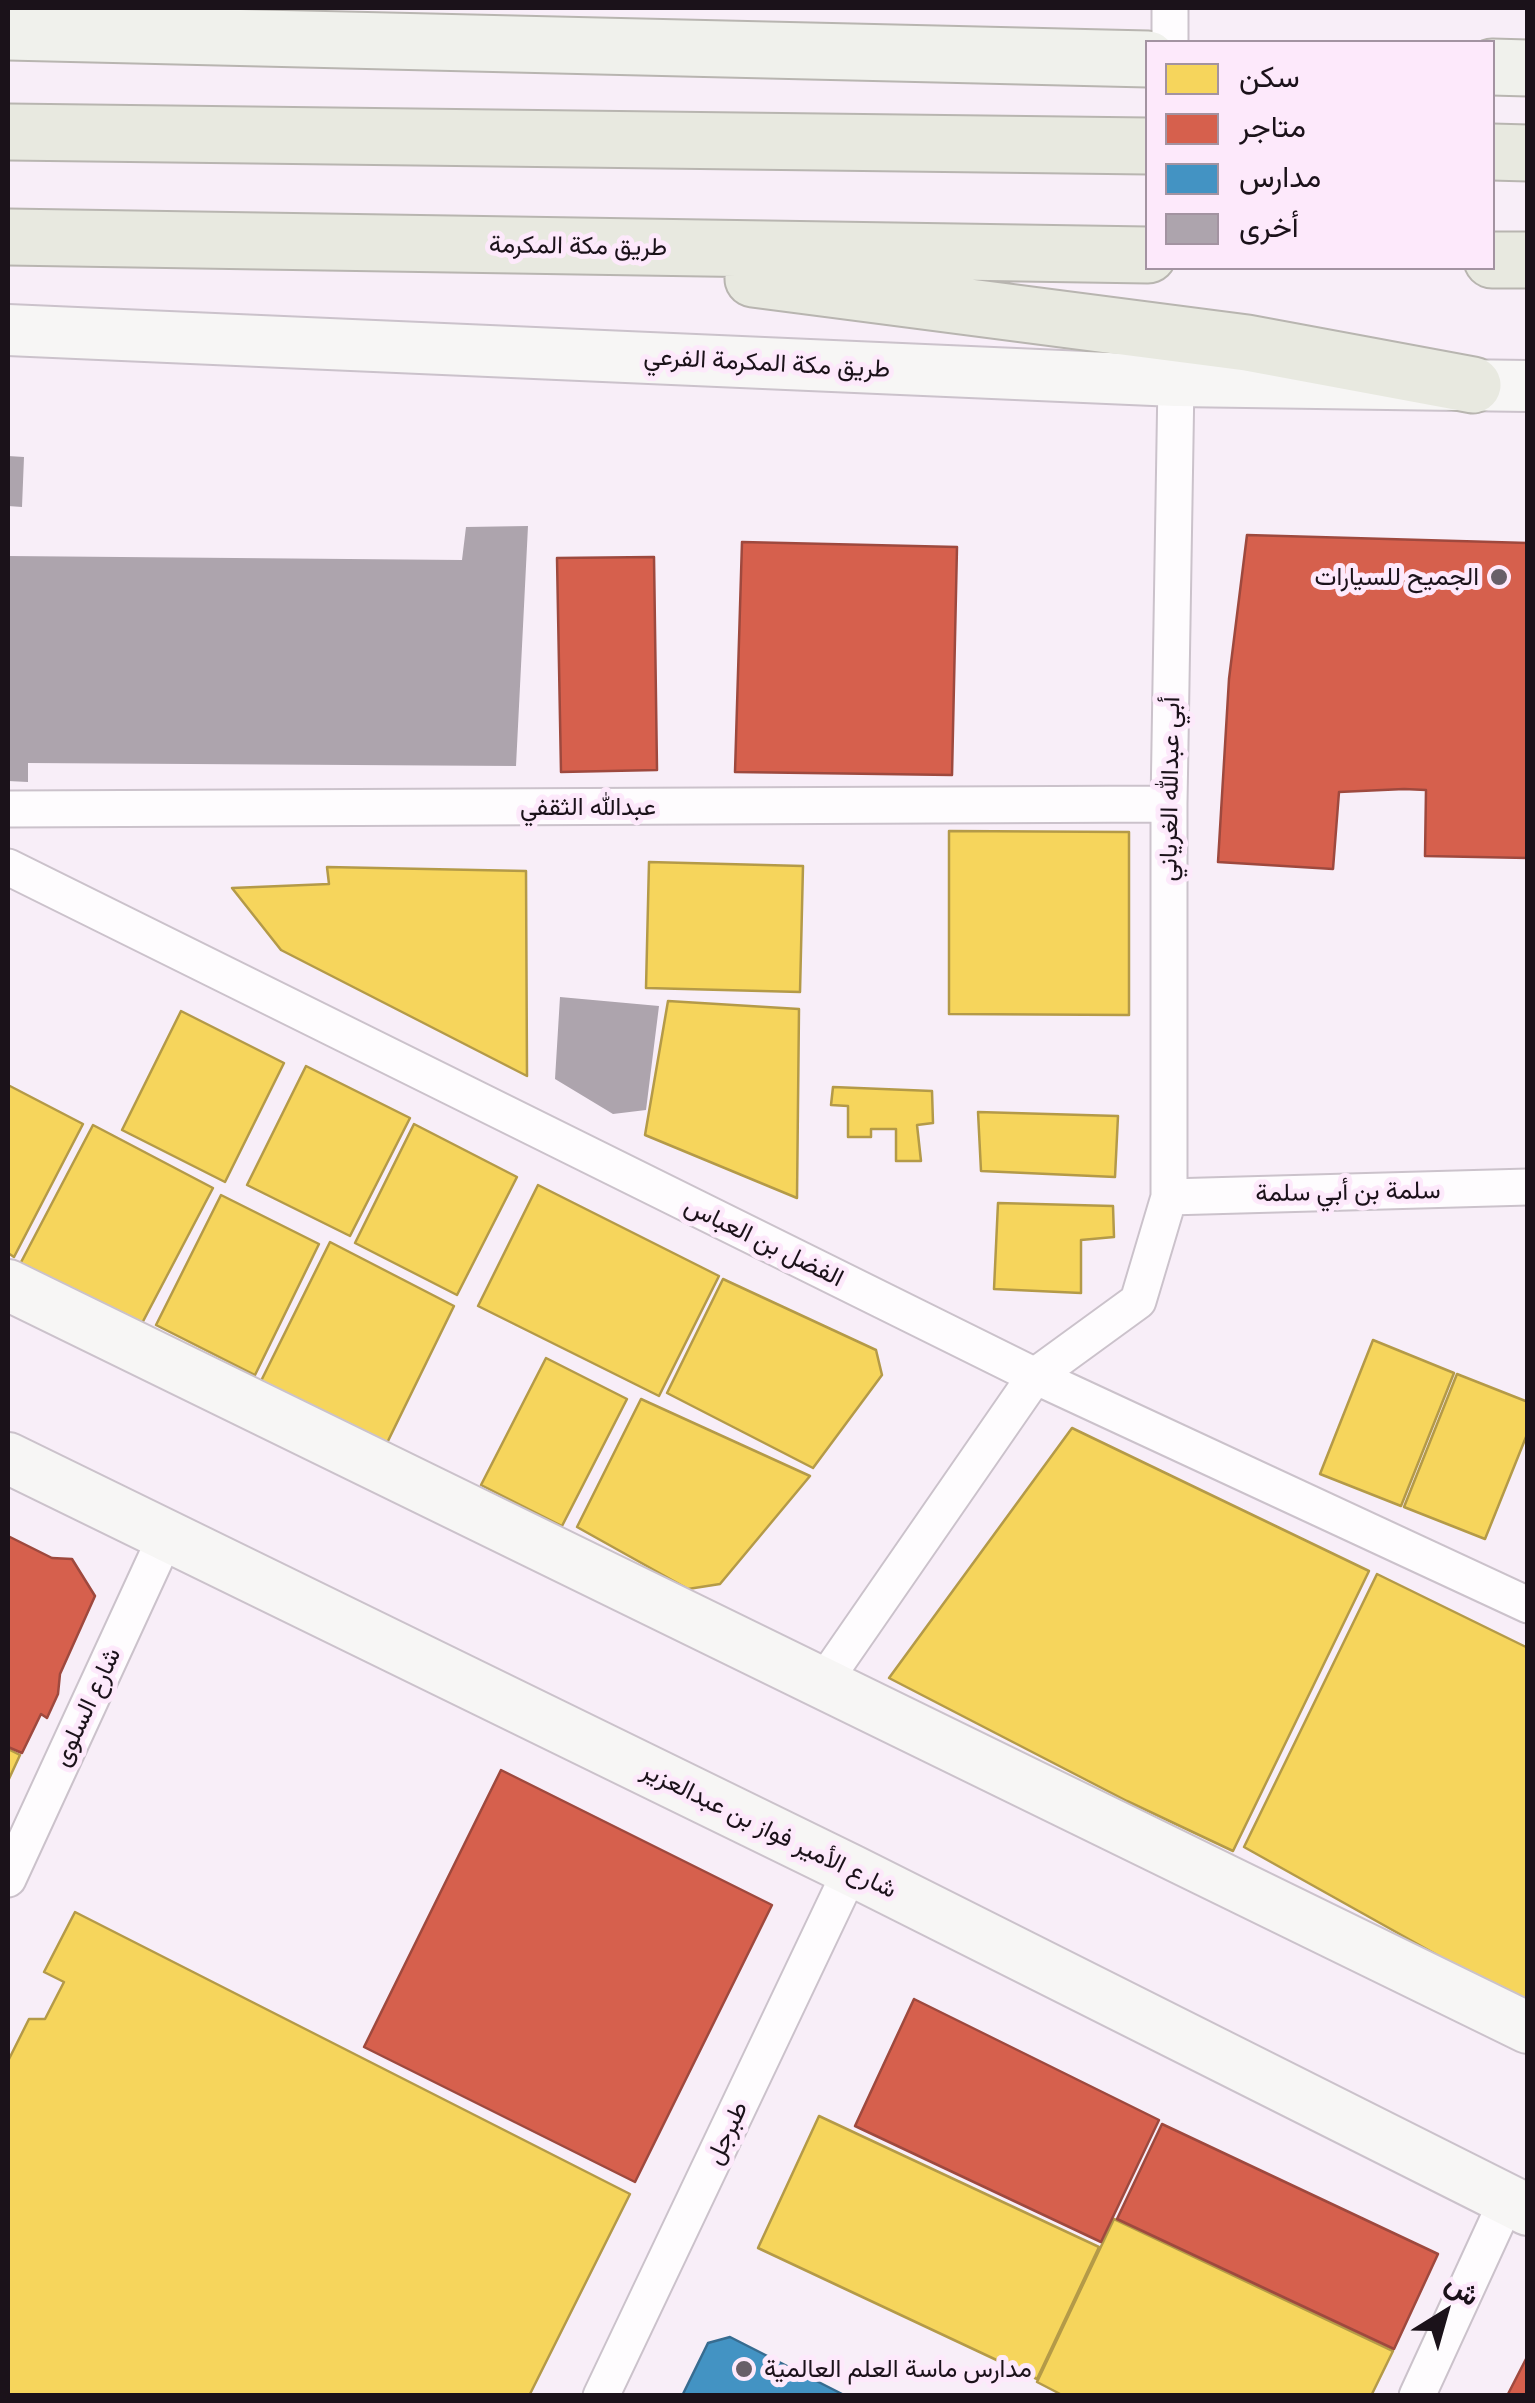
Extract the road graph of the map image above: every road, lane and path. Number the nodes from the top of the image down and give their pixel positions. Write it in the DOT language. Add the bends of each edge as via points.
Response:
graph roads {
  1 [pos="1170,8"];
  2 [pos="472,26"];
  3 [pos="8,32"];
  4 [pos="1170,40"];
  5 [pos="1145,59"];
  6 [pos="1495,67"];
  7 [pos="1528,68"];
  8 [pos="8,132"];
  9 [pos="1528,144"];
  10 [pos="1145,146"];
  11 [pos="1495,149"];
  12 [pos="1495,149"];
  13 [pos="1528,153"];
  14 [pos="8,238"];
  15 [pos="422,244"];
  16 [pos="1145,254"];
  17 [pos="1495,260"];
  18 [pos="1528,260"];
  19 [pos="8,330"];
  20 [pos="1176,381"];
  21 [pos="1473,385"];
  22 [pos="1528,386"];
  23 [pos="1170,804"];
  24 [pos="8,810"];
  25 [pos="8,867"];
  26 [pos="1528,1188"];
  27 [pos="1168,1196"];
  28 [pos="8,1285"];
  29 [pos="1035,1376"];
  30 [pos="8,1458"];
  31 [pos="166,1536"];
  32 [pos="1528,1604"];
  33 [pos="822,1684"];
  34 [pos="852,1870"];
  35 [pos="8,1879"];
  36 [pos="1528,2028"];
  37 [pos="1517,2205"];
  38 [pos="602,2396"];
  39 [pos="1417,2396"];
  1 -- 4 [label="street"];
  2 -- 3 [label="main road"];
  2 -- 5 [label="main road"];
  6 -- 7 [label="main road"];
  8 -- 10 [label="highway"];
  9 -- 11 [label="highway"];
  12 -- 13 [label="highway"];
  14 -- 15 [label="highway, طريق مكة المكرمة"];
  15 -- 16 [label="highway, طريق مكة المكرمة"];
  15 -- 21 [label="highway" via="1247,343"];
  17 -- 18 [label="highway"];
  19 -- 20 [label="main road, طريق مكة المكرمة الفرعي"];
  20 -- 21 [label="main road, طريق مكة المكرمة الفرعي"];
  20 -- 23 [label="street, أبي عبدالله الغرياني"];
  21 -- 22 [label="main road, طريق مكة المكرمة الفرعي"];
  23 -- 24 [label="street, عبدالله الثقفي"];
  23 -- 27 [label="street, أبي عبدالله الغرياني"];
  25 -- 29 [label="street, الفضل بن العباس"];
  26 -- 27 [label="street, سلمة بن أبي سلمة"];
  27 -- 29 [label="street, أبي عبدالله الغرياني" via="1138,1301"];
  28 -- 33 [label="main road"];
  29 -- 32 [label="street, الفضل بن العباس"];
  29 -- 33 [label="street, أبي عبدالله الغرياني"];
  30 -- 31 [label="main road, شارع الأمير فواز بن عبدالعزير"];
  31 -- 34 [label="main road, شارع الأمير فواز بن عبدالعزير"];
  31 -- 35 [label="street, شارع السلوى"];
  33 -- 36 [label="main road"];
  34 -- 37 [label="main road, شارع الأمير فواز بن عبدالعزير"];
  34 -- 38 [label="street, طبرجل"];
  37 -- 39 [label="street"];
}
